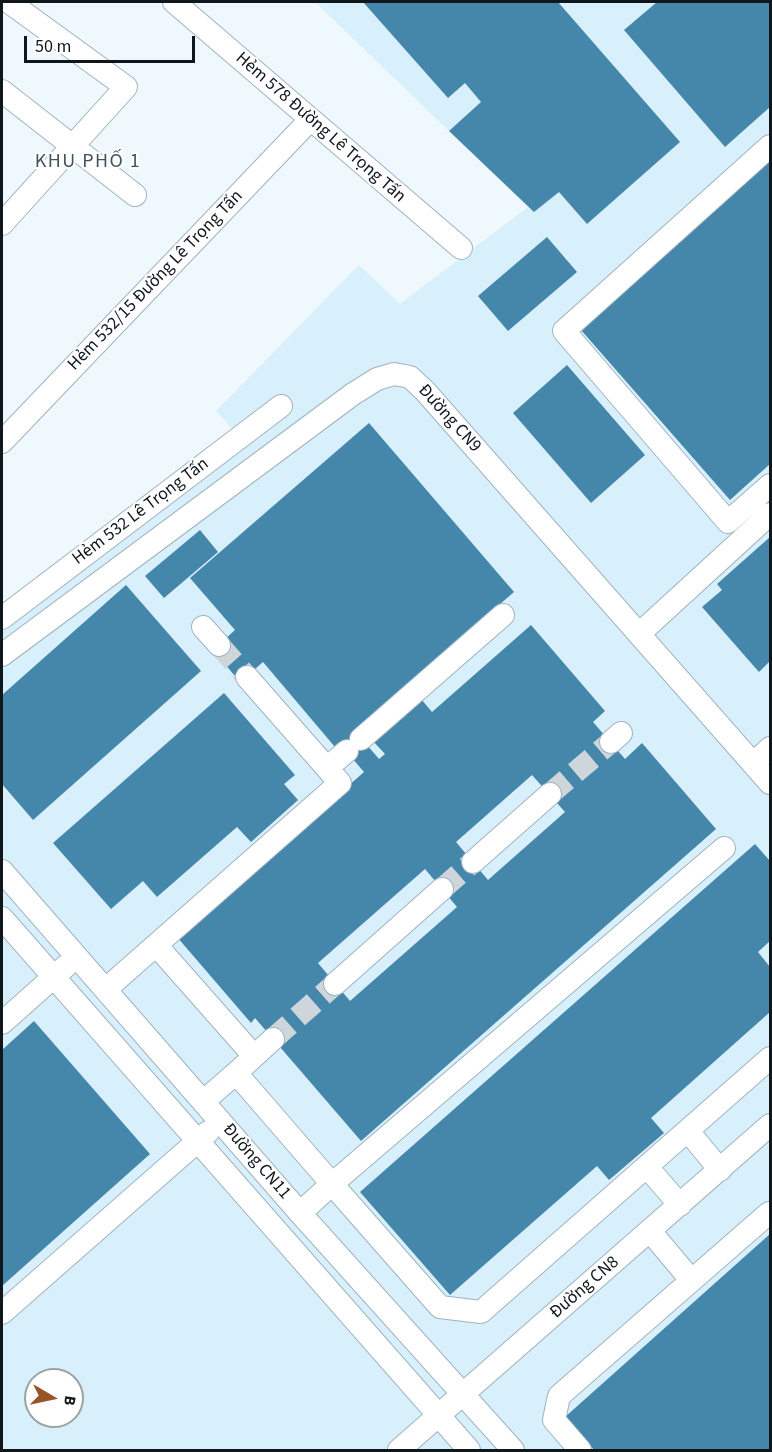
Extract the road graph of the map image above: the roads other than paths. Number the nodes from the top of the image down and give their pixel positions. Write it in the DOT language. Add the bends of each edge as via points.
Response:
graph roads {
  1 [pos="9,2"];
  2 [pos="176,4"];
  3 [pos="2,91"];
  4 [pos="310,120"];
  5 [pos="70,146"];
  6 [pos="771,146"];
  7 [pos="135,195"];
  8 [pos="2,224"];
  9 [pos="461,248"];
  10 [pos="281,406"];
  11 [pos="2,442"];
  12 [pos="771,485"];
  13 [pos="771,514"];
  14 [pos="503,615"];
  15 [pos="2,618"];
  16 [pos="203,627"];
  17 [pos="639,634"];
  18 [pos="219,645"];
  19 [pos="2,655"];
  20 [pos="247,677"];
  21 [pos="771,748"];
  22 [pos="754,763"];
  23 [pos="327,768"];
  24 [pos="771,783"];
  25 [pos="550,795"];
  26 [pos="724,848"];
  27 [pos="473,862"];
  28 [pos="2,871"];
  29 [pos="442,889"];
  30 [pos="2,918"];
  31 [pos="156,945"];
  32 [pos="78,956"];
  33 [pos="54,976"];
  34 [pos="335,984"];
  35 [pos="106,989"];
  36 [pos="2,1023"];
  37 [pos="273,1039"];
  38 [pos="254,1056"];
  39 [pos="771,1058"];
  40 [pos="236,1073"];
  41 [pos="204,1101"];
  42 [pos="220,1122"];
  43 [pos="771,1125"];
  44 [pos="688,1131"];
  45 [pos="198,1142"];
  46 [pos="647,1167"];
  47 [pos="720,1170"];
  48 [pos="332,1184"];
  49 [pos="680,1205"];
  50 [pos="300,1213"];
  51 [pos="771,1215"];
  52 [pos="650,1231"];
  53 [pos="691,1280"];
  54 [pos="2,1313"];
  55 [pos="462,1394"];
  56 [pos="439,1416"];
  57 [pos="399,1450"];
  58 [pos="469,1450"];
  59 [pos="513,1450"];
  60 [pos="580,1450"];
  1 -- 5 [label="street" via="126,87"];
  2 -- 4 [label="street, Hẻm 578 Đường Lê Trọng Tấn"];
  3 -- 5 [label="street"];
  4 -- 9 [label="street, Hẻm 578 Đường Lê Trọng Tấn"];
  4 -- 11 [label="street, Hẻm 532/15 Đường Lê Trọng Tấn"];
  5 -- 7 [label="street"];
  5 -- 8 [label="street"];
  6 -- 12 [label="street" via="564,331 728,522"];
  10 -- 15 [label="street, Hẻm 532 Lê Trọng Tấn"];
  13 -- 17 [label="street"];
  14 -- 23 [label="street"];
  16 -- 18 [label="street"];
  17 -- 19 [label="street, Đường CN9" via="425,390 410,377 394,374 353,394"];
  17 -- 22 [label="street, Đường CN9"];
  20 -- 23 [label="street"];
  21 -- 22 [label="street"];
  22 -- 24 [label="street, Đường CN9"];
  23 -- 31 [label="street" via="340,783"];
  25 -- 27 [label="street"];
  26 -- 48 [label="street"];
  28 -- 32 [label="street, Đường CN11"];
  29 -- 34 [label="street"];
  30 -- 33 [label="street, Đường CN11"];
  31 -- 35 [label="street"];
  31 -- 38 [label="street"];
  32 -- 33 [label="street"];
  32 -- 35 [label="street, Đường CN11"];
  33 -- 36 [label="street"];
  33 -- 45 [label="street, Đường CN11"];
  35 -- 41 [label="street, Đường CN11"];
  37 -- 38 [label="street"];
  38 -- 40 [label="street"];
  39 -- 44 [label="street"];
  40 -- 41 [label="street"];
  40 -- 48 [label="street"];
  41 -- 42 [label="street, Đường CN11"];
  42 -- 45 [label="street"];
  42 -- 50 [label="street, Đường CN11"];
  43 -- 47 [label="street, Đường CN8"];
  44 -- 46 [label="street"];
  44 -- 47 [label="street"];
  45 -- 54 [label="street"];
  45 -- 56 [label="street, Đường CN11"];
  46 -- 48 [label="street" via="481,1312 440,1307"];
  46 -- 49 [label="street"];
  47 -- 49 [label="street, Đường CN8"];
  48 -- 50 [label="street"];
  49 -- 52 [label="street, Đường CN8"];
  50 -- 55 [label="street, Đường CN11"];
  51 -- 53 [label="street"];
  52 -- 53 [label="street"];
  52 -- 55 [label="street, Đường CN8"];
  53 -- 60 [label="street" via="559,1396 554,1420"];
  55 -- 56 [label="street, Đường CN8"];
  55 -- 59 [label="street, Đường CN11"];
  56 -- 57 [label="street, Đường CN8"];
  56 -- 58 [label="street, Đường CN11"];
}
